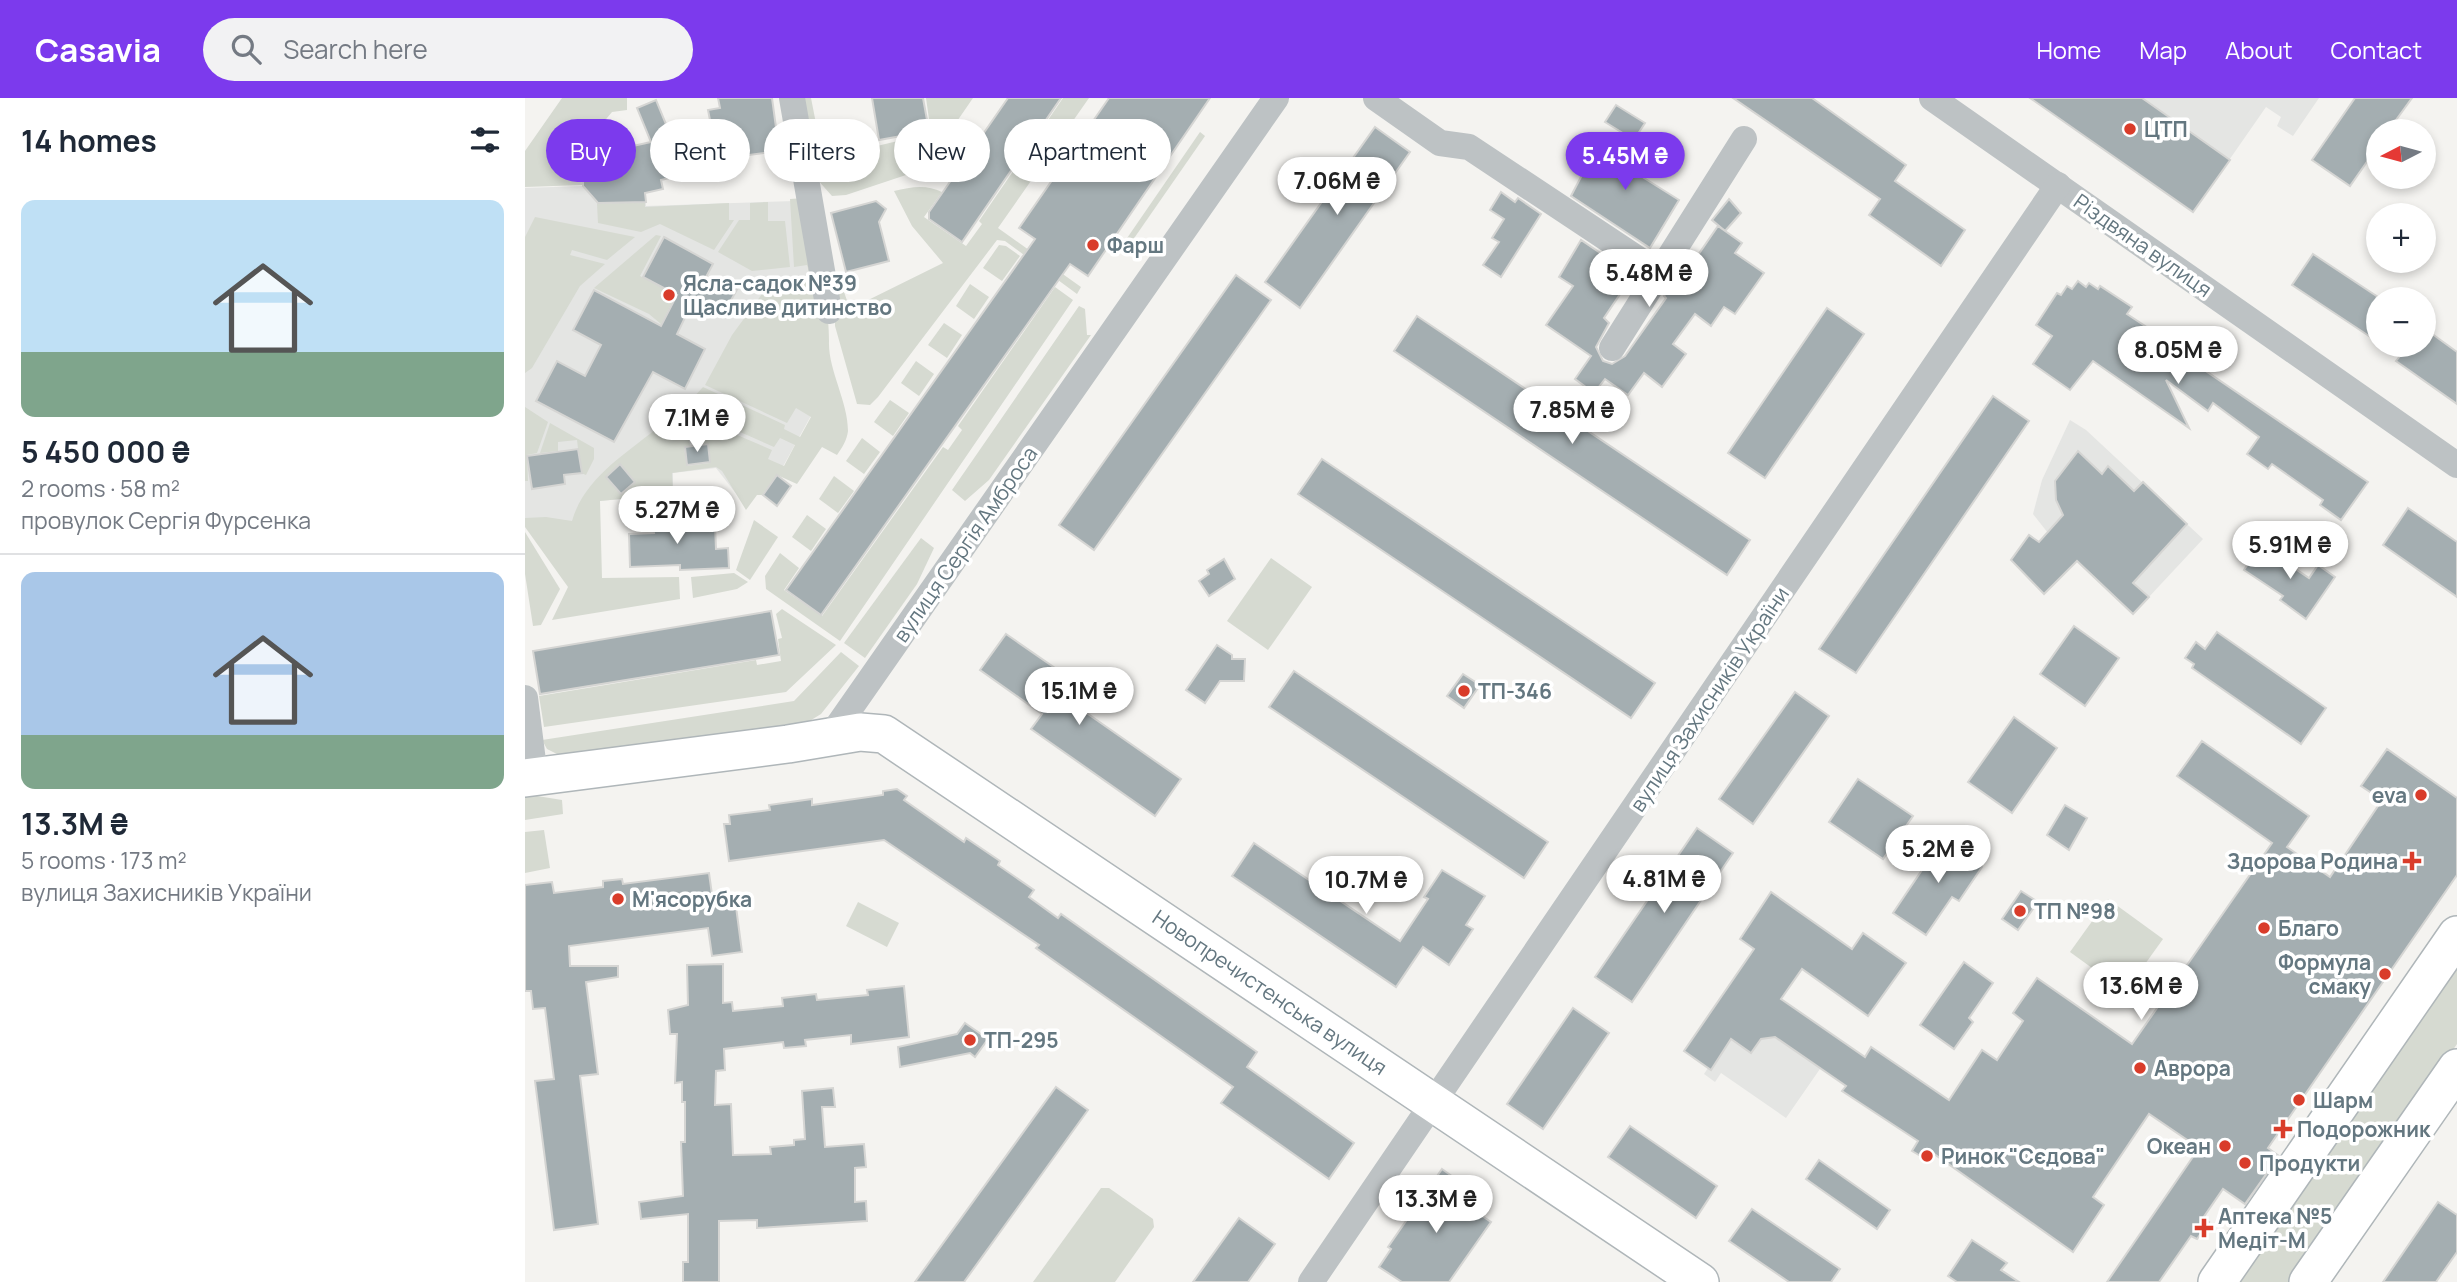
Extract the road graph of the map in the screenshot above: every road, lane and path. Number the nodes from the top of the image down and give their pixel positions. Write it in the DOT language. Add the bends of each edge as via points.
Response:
graph roads {
  1 [pos="792,98"];
  2 [pos="1276,98"];
  3 [pos="1376,98"];
  4 [pos="1932,98"];
  5 [pos="1744,139"];
  6 [pos="2058,185"];
  7 [pos="1659,273"];
  8 [pos="829,311"];
  9 [pos="1612,348"];
  10 [pos="2457,465"];
  11 [pos="525,698"];
  12 [pos="830,737"];
  13 [pos="530,777"];
  14 [pos="2457,934"];
  15 [pos="2457,1068"];
  16 [pos="1434,1104"];
  17 [pos="1311,1282"];
  18 [pos="1700,1282"];
  19 [pos="2217,1282"];
  20 [pos="2308,1282"];
  1 -- 8 [label="street"];
  2 -- 12 [label="street, вулиця Сергія Амброса"];
  3 -- 7 [label="street" via="1440,143 1469,147"];
  4 -- 6 [label="street, Різдвяна вулиця"];
  5 -- 7 [label="street"];
  6 -- 10 [label="street, Різдвяна вулиця"];
  6 -- 16 [label="street, вулиця Захисників України"];
  7 -- 9 [label="street"];
  11 -- 13 [label="street"];
  12 -- 13 [label="street"];
  12 -- 16 [label="street, Новопречистенська вулиця" via="868,731 893,738"];
  14 -- 19 [label="street"];
  15 -- 20 [label="street"];
  16 -- 17 [label="street, вулиця Захисників України"];
  16 -- 18 [label="street, Новопречистенська вулиця"];
}
